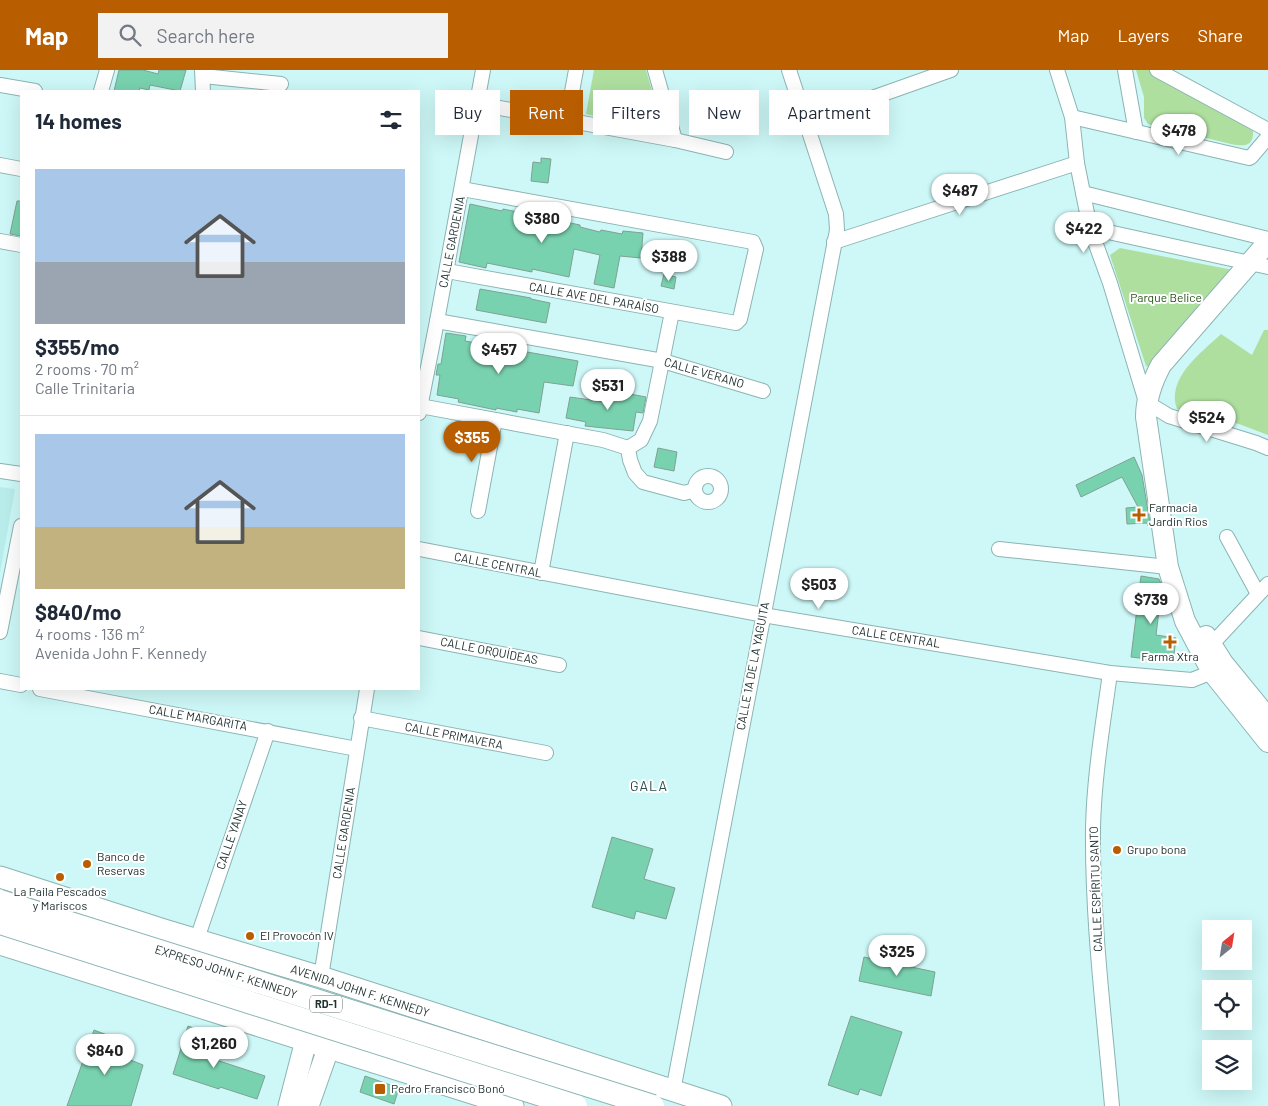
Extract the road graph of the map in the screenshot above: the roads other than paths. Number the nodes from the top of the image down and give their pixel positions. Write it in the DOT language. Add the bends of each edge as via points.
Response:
graph roads {
  1 [pos="106,70"];
  2 [pos="483,70"];
  3 [pos="576,70"];
  4 [pos="654,70"];
  5 [pos="789,70"];
  6 [pos="951,70"];
  7 [pos="1057,70"];
  8 [pos="1124,70"];
  9 [pos="1157,70"];
  10 [pos="202,73"];
  11 [pos="281,84"];
  12 [pos="0,85"];
  13 [pos="29,90"];
  14 [pos="101,90"];
  15 [pos="203,90"];
  16 [pos="480,90"];
  17 [pos="572,90"];
  18 [pos="796,90"];
  19 [pos="889,92"];
  20 [pos="1072,117"];
  21 [pos="583,123"];
  22 [pos="1268,130"];
  23 [pos="1136,132"];
  24 [pos="472,135"];
  25 [pos="811,135"];
  26 [pos="1268,137"];
  27 [pos="675,140"];
  28 [pos="726,152"];
  29 [pos="1077,163"];
  30 [pos="0,165"];
  31 [pos="20,169"];
  32 [pos="462,189"];
  33 [pos="1083,193"];
  34 [pos="1090,228"];
  35 [pos="1268,241"];
  36 [pos="0,242"];
  37 [pos="834,242"];
  38 [pos="20,245"];
  39 [pos="1262,263"];
  40 [pos="447,271"];
  41 [pos="672,312"];
  42 [pos="438,321"];
  43 [pos="663,361"];
  44 [pos="763,391"];
  45 [pos="1153,406"];
  46 [pos="420,409"];
  47 [pos="495,420"];
  48 [pos="566,433"];
  49 [pos="628,448"];
  50 [pos="1268,448"];
  51 [pos="0,470"];
  52 [pos="20,474"];
  53 [pos="695,490"];
  54 [pos="478,511"];
  55 [pos="20,531"];
  56 [pos="1228,537"];
  57 [pos="420,549"];
  58 [pos="999,549"];
  59 [pos="1168,568"];
  60 [pos="541,573"];
  61 [pos="1268,584"];
  62 [pos="1258,594"];
  63 [pos="763,615"];
  64 [pos="0,632"];
  65 [pos="420,638"];
  66 [pos="1212,644"];
  67 [pos="559,665"];
  68 [pos="1217,667"];
  69 [pos="1110,673"];
  70 [pos="0,682"];
  71 [pos="20,685"];
  72 [pos="45,690"];
  73 [pos="367,690"];
  74 [pos="361,718"];
  75 [pos="1268,718"];
  76 [pos="268,731"];
  77 [pos="1268,742"];
  78 [pos="357,749"];
  79 [pos="546,753"];
  80 [pos="0,876"];
  81 [pos="0,900"];
  82 [pos="0,923"];
  83 [pos="197,939"];
  84 [pos="0,944"];
  85 [pos="268,961"];
  86 [pos="321,977"];
  87 [pos="401,1004"];
  88 [pos="244,1022"];
  89 [pos="305,1041"];
  90 [pos="329,1049"];
  91 [pos="385,1066"];
  92 [pos="673,1090"];
  93 [pos="289,1106"];
  94 [pos="308,1106"];
  95 [pos="513,1106"];
  96 [pos="576,1106"];
  97 [pos="652,1106"];
  98 [pos="721,1106"];
  99 [pos="1112,1106"];
  1 -- 14 [label="street"];
  2 -- 16 [label="street, CALLE GARDENIA"];
  3 -- 17 [label="street"];
  4 -- 27 [label="street"];
  5 -- 18 [label="street, CALLE 1A DE LA YAGUITA"];
  6 -- 19 [label="street"];
  7 -- 20 [label="street"];
  8 -- 23 [label="street"];
  9 -- 22 [label="street"];
  10 -- 11 [label="street"];
  10 -- 15 [label="street"];
  12 -- 13 [label="street"];
  20 -- 23 [label="street"];
  20 -- 29 [label="street"];
  21 -- 27 [label="street"];
  23 -- 26 [label="street" via="1249,158"];
  24 -- 32 [label="street, CALLE GARDENIA"];
  25 -- 37 [label="street, CALLE 1A DE LA YAGUITA" via="836,214"];
  27 -- 28 [label="street"];
  29 -- 33 [label="street"];
  29 -- 37 [label="street"];
  30 -- 31 [label="street"];
  32 -- 40 [label="street, CALLE GARDENIA"];
  32 -- 41 [label="street, CALLE AVE DEL PARAÍSO" via="753,242 756,250 740,319 736,323"];
  33 -- 34 [label="street"];
  33 -- 35 [label="street"];
  34 -- 39 [label="street"];
  34 -- 45 [label="street"];
  35 -- 39 [label="main road"];
  36 -- 38 [label="street"];
  37 -- 63 [label="street, CALLE 1A DE LA YAGUITA"];
  39 -- 45 [label="main road" via="1177,365"];
  40 -- 41 [label="street, CALLE AVE DEL PARAÍSO"];
  40 -- 42 [label="street, CALLE GARDENIA"];
  41 -- 43 [label="street"];
  42 -- 43 [label="street, CALLE VERANO"];
  42 -- 46 [label="street, CALLE GARDENIA"];
  43 -- 44 [label="street, CALLE VERANO"];
  43 -- 49 [label="street" via="650,421 641,440"];
  45 -- 50 [label="street" via="1169,416"];
  45 -- 59 [label="main road" via="1146,418"];
  45 -- 66 [label="main road" via="1160,428 1177,554 1190,600"];
  46 -- 47 [label="street"];
  47 -- 48 [label="street"];
  47 -- 54 [label="street"];
  48 -- 49 [label="street"];
  48 -- 60 [label="street"];
  49 -- 53 [label="street" via="634,473 643,482 684,493"];
  51 -- 52 [label="street"];
  55 -- 64 [label="street"];
  56 -- 62 [label="street"];
  57 -- 60 [label="street, CALLE CENTRAL"];
  58 -- 59 [label="street"];
  59 -- 68 [label="main road" via="1185,620"];
  60 -- 63 [label="street, CALLE CENTRAL"];
  61 -- 62 [label="street"];
  62 -- 66 [label="street"];
  63 -- 69 [label="street, CALLE CENTRAL"];
  63 -- 92 [label="street, CALLE 1A DE LA YAGUITA"];
  65 -- 67 [label="street, CALLE ORQUÍDEAS"];
  66 -- 68 [label="main road"];
  68 -- 69 [label="street, CALLE CENTRAL" via="1192,680"];
  68 -- 75 [label="main road"];
  68 -- 77 [label="main road"];
  69 -- 99 [label="street, CALLE ESPÍRITU SANTO" via="1093,827 1098,956"];
  70 -- 71 [label="street"];
  72 -- 76 [label="street, CALLE MARGARITA"];
  73 -- 74 [label="street, CALLE GARDENIA"];
  74 -- 78 [label="street, CALLE GARDENIA"];
  74 -- 79 [label="street, CALLE PRIMAVERA"];
  76 -- 78 [label="street, CALLE MARGARITA"];
  76 -- 83 [label="street, CALLE YANAY"];
  78 -- 86 [label="street, CALLE GARDENIA"];
  80 -- 83 [label="main road, AVENIDA JOHN F. KENNEDY"];
  81 -- 97 [label="highway, EXPRESO JOHN F. KENNEDY / RD-1, bridge"];
  82 -- 96 [label="highway, EXPRESO JOHN F. KENNEDY / RD-1, bridge"];
  83 -- 85 [label="main road, AVENIDA JOHN F. KENNEDY"];
  84 -- 88 [label="main road"];
  85 -- 86 [label="main road, AVENIDA JOHN F. KENNEDY"];
  85 -- 88 [label="main road" via="298,990 294,1007 283,1021"];
  86 -- 87 [label="main road, AVENIDA JOHN F. KENNEDY"];
  86 -- 89 [label="main road"];
  86 -- 90 [label="main road" via="337,1002 337,1022"];
  87 -- 91 [label="main road" via="367,1005 358,1010 351,1024 352,1041 358,1049"];
  87 -- 92 [label="main road, AVENIDA JOHN F. KENNEDY"];
  88 -- 89 [label="main road"];
  89 -- 90 [label="main road"];
  89 -- 93 [label="main road"];
  90 -- 91 [label="main road"];
  90 -- 94 [label="main road"];
  91 -- 95 [label="main road"];
  92 -- 98 [label="main road, AVENIDA JOHN F. KENNEDY"];
}
